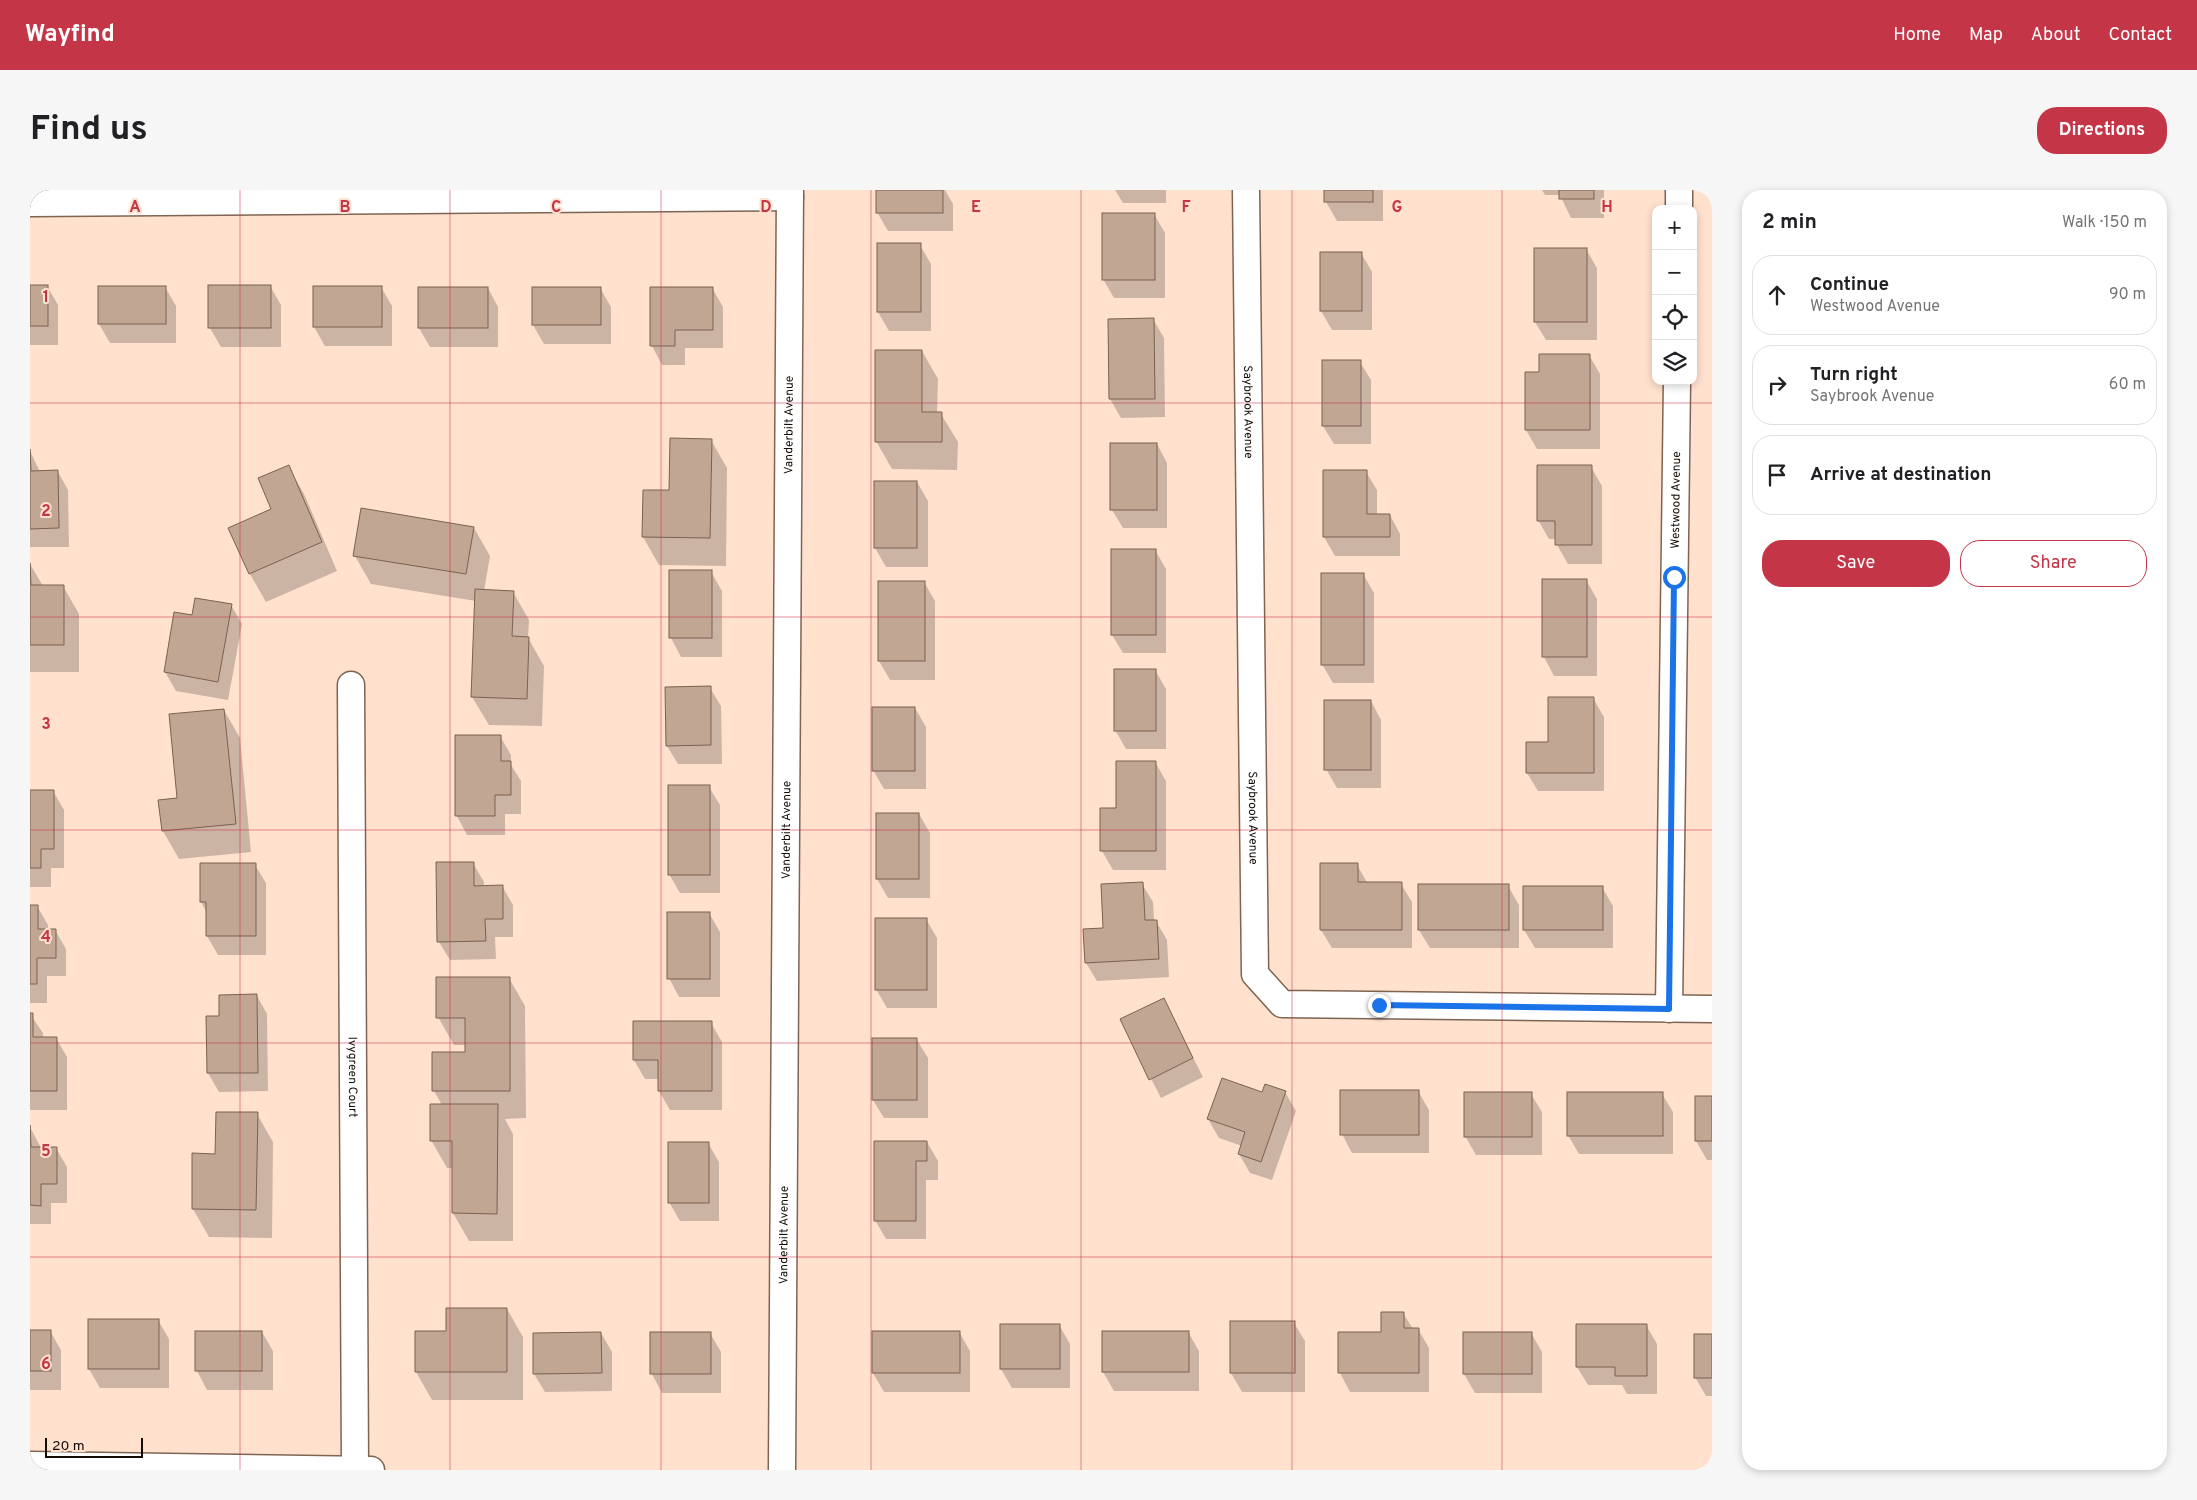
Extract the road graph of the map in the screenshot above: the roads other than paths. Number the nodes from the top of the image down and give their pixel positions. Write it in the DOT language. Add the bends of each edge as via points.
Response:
graph roads {
  1 [pos="1246,190"];
  2 [pos="1679,190"];
  3 [pos="790,193"];
  4 [pos="30,203"];
  5 [pos="1679,205"];
  6 [pos="1676,385"];
  7 [pos="350,685"];
  8 [pos="1669,1009"];
  9 [pos="1712,1009"];
  10 [pos="30,1465"];
  11 [pos="355,1470"];
  12 [pos="371,1470"];
  13 [pos="782,1470"];
  1 -- 8 [label="street, Saybrook Avenue" via="1254,974 1282,1004"];
  2 -- 5 [label="street"];
  3 -- 4 [label="street"];
  3 -- 13 [label="street, Vanderbilt Avenue"];
  6 -- 8 [label="street, Westwood Avenue"];
  7 -- 11 [label="street, Ivygreen Court"];
  8 -- 9 [label="street, Saybrook Avenue"];
  10 -- 11 [label="street"];
  11 -- 12 [label="street"];
}
